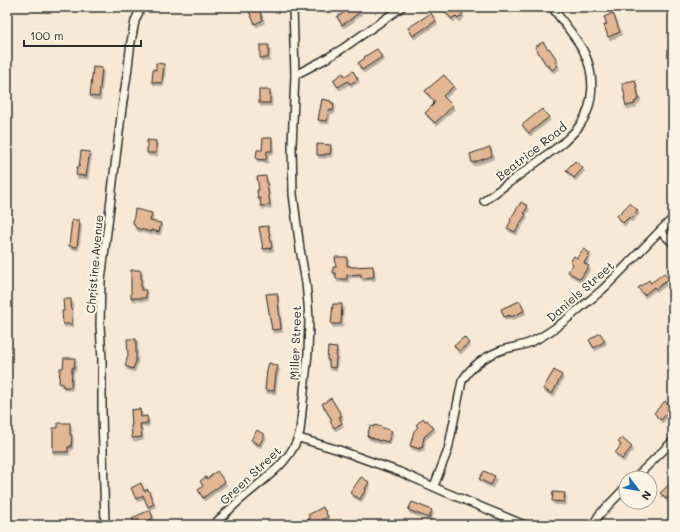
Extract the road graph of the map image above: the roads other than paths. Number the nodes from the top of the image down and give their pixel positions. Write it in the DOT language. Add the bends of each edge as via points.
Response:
graph roads {
  1 [pos="141,7"];
  2 [pos="293,7"];
  3 [pos="402,7"];
  4 [pos="552,7"];
  5 [pos="295,75"];
  6 [pos="484,201"];
  7 [pos="673,218"];
  8 [pos="660,230"];
  9 [pos="673,244"];
  10 [pos="299,438"];
  11 [pos="673,441"];
  12 [pos="643,470"];
  13 [pos="434,486"];
  14 [pos="618,495"];
  15 [pos="105,525"];
  16 [pos="213,525"];
  17 [pos="525,525"];
  18 [pos="593,525"];
  1 -- 15 [label="street, Christine Avenue" via="131,42 102,281 100,325"];
  2 -- 5 [label="street, Miller Street"];
  3 -- 5 [label="street" via="342,49"];
  4 -- 6 [label="street, Beatrice Road" via="583,51 589,65 592,90 589,109 580,125 563,143"];
  5 -- 10 [label="street, Miller Street" via="293,194 309,320"];
  7 -- 8 [label="street, Daniels Street"];
  8 -- 9 [label="street"];
  8 -- 13 [label="street, Daniels Street" via="601,290 559,326 530,343 503,350 472,367 462,381 448,450"];
  10 -- 13 [label="street" via="363,458"];
  10 -- 16 [label="street, Green Street" via="286,458 271,474"];
  11 -- 12 [label="street"];
  13 -- 17 [label="street"];
  14 -- 18 [label="street"];
}
